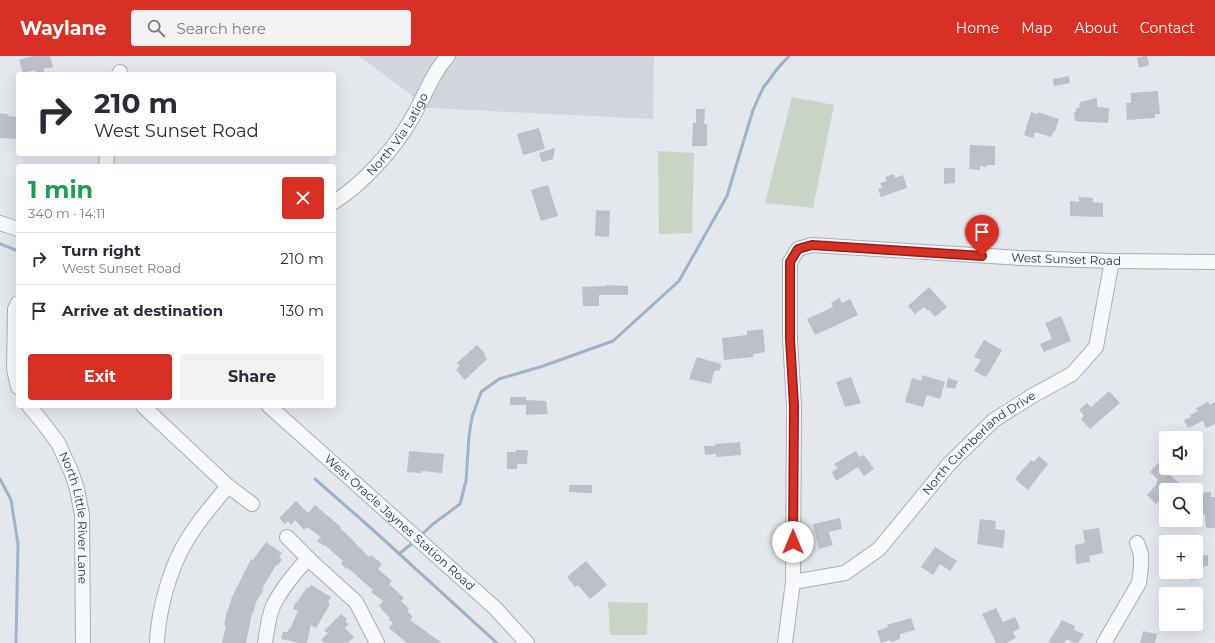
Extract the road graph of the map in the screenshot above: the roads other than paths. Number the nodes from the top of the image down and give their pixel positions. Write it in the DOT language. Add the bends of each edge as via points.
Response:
graph roads {
  1 [pos="448,56"];
  2 [pos="336,201"];
  3 [pos="0,223"];
  4 [pos="16,228"];
  5 [pos="1112,261"];
  6 [pos="1215,262"];
  7 [pos="16,307"];
  8 [pos="16,322"];
  9 [pos="16,347"];
  10 [pos="16,378"];
  11 [pos="31,408"];
  12 [pos="145,408"];
  13 [pos="271,408"];
  14 [pos="228,486"];
  15 [pos="252,504"];
  16 [pos="287,537"];
  17 [pos="1137,543"];
  18 [pos="308,558"];
  19 [pos="793,582"];
  20 [pos="83,643"];
  21 [pos="157,643"];
  22 [pos="265,643"];
  23 [pos="377,643"];
  24 [pos="527,643"];
  25 [pos="786,643"];
  26 [pos="1104,643"];
  1 -- 2 [label="street, North Via Latigo" via="411,121 384,158"];
  3 -- 4 [label="street"];
  5 -- 6 [label="street, West Sunset Road"];
  5 -- 19 [label="street, North Cumberland Drive" via="1096,347 1072,374 994,420 949,464 878,549 845,573"];
  5 -- 19 [label="street, West Sunset Road" via="812,245 798,249 790,262 790,339 794,406"];
  7 -- 8 [label="street"];
  9 -- 10 [label="street"];
  11 -- 20 [label="street, North Little River Lane" via="58,443 77,489 82,515"];
  12 -- 14 [label="street"];
  13 -- 24 [label="street, West Oracle Jaynes Station Road" via="495,608"];
  14 -- 15 [label="street"];
  14 -- 21 [label="street" via="192,533 177,559 166,592"];
  16 -- 18 [label="street"];
  17 -- 26 [label="street" via="1141,554 1139,583"];
  18 -- 22 [label="street" via="283,589 273,608"];
  18 -- 23 [label="street" via="356,602"];
  19 -- 25 [label="street"];
}
